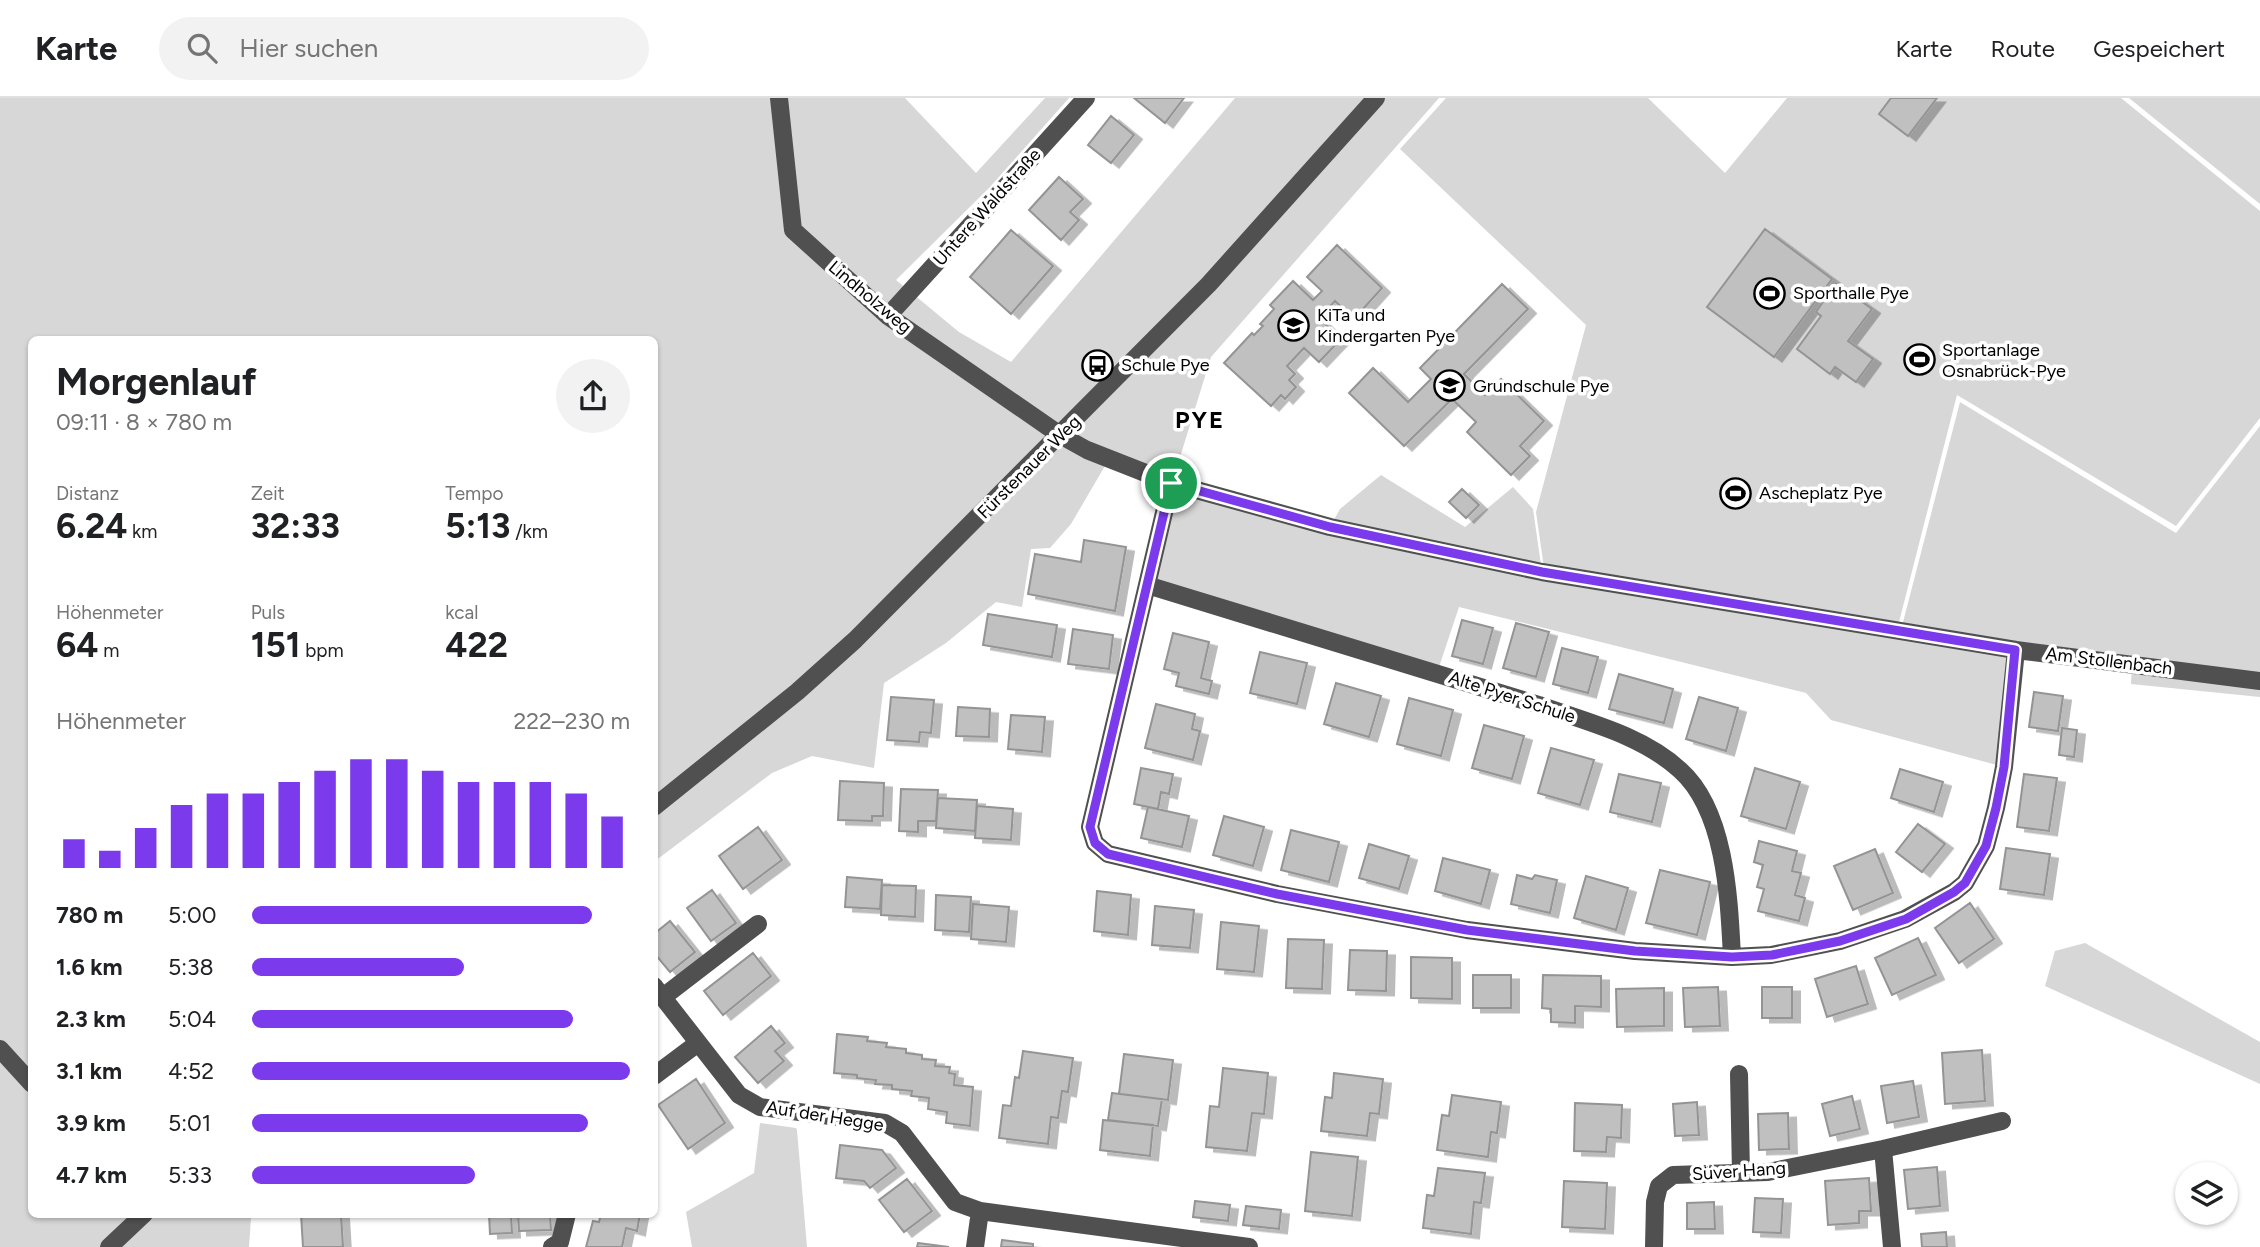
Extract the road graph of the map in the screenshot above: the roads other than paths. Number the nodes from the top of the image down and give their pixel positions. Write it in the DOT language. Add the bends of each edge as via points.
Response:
graph roads {
  1 [pos="779,98"];
  2 [pos="1086,98"];
  3 [pos="1376,98"];
  4 [pos="888,316"];
  5 [pos="1060,435"];
  6 [pos="1171,483"];
  7 [pos="1147,585"];
  8 [pos="2015,650"];
  9 [pos="2260,681"];
  10 [pos="658,804"];
  11 [pos="758,925"];
  12 [pos="1732,957"];
  13 [pos="659,992"];
  14 [pos="698,1043"];
  15 [pos="0,1049"];
  16 [pos="658,1073"];
  17 [pos="1739,1074"];
  18 [pos="28,1080"];
  19 [pos="2001,1121"];
  20 [pos="1883,1149"];
  21 [pos="1741,1173"];
  22 [pos="980,1211"];
  23 [pos="140,1218"];
  24 [pos="566,1218"];
  25 [pos="1177,1242"];
  26 [pos="109,1247"];
  27 [pos="552,1247"];
  28 [pos="975,1247"];
  29 [pos="1249,1247"];
  30 [pos="1654,1247"];
  31 [pos="1892,1247"];
  1 -- 4 [label="street, Lindholzweg" via="793,230"];
  2 -- 4 [label="street, Untere Waldstraße"];
  3 -- 5 [label="street, Fürstenauer Weg" via="1209,284"];
  4 -- 5 [label="street, Lindholzweg"];
  5 -- 6 [label="street, Am Stollenbach"];
  5 -- 10 [label="street, Fürstenauer Weg" via="855,640"];
  6 -- 7 [label="street"];
  6 -- 8 [label="street, Am Stollenbach" via="1330,527 1542,572"];
  7 -- 12 [label="street, Alte Pyer Schule" via="1539,705 1645,746 1681,770 1703,800 1721,849"];
  7 -- 12 [label="street" via="1090,827 1095,843 1108,854 1277,894 1467,930 1635,951"];
  8 -- 9 [label="street, Am Stollenbach"];
  8 -- 12 [label="street" via="1996,808 1986,846 1965,883 1906,919 1840,941 1772,955"];
  11 -- 13 [label="street, Auf der Hegge"];
  13 -- 14 [label="street, Auf der Hegge"];
  14 -- 16 [label="street"];
  14 -- 22 [label="street, Auf der Hegge" via="739,1095 760,1107 885,1123 902,1133 955,1202"];
  15 -- 18 [label="street"];
  17 -- 21 [label="street"];
  19 -- 20 [label="street, Süver Hang"];
  20 -- 21 [label="street, Süver Hang" via="1768,1172"];
  20 -- 31 [label="street"];
  21 -- 30 [label="street, Süver Hang" via="1673,1175 1659,1186"];
  22 -- 25 [label="street, Auf der Hegge"];
  22 -- 28 [label="street"];
  23 -- 26 [label="street"];
  24 -- 27 [label="street" via="560,1242"];
  25 -- 29 [label="street, Auf der Hegge"];
}
